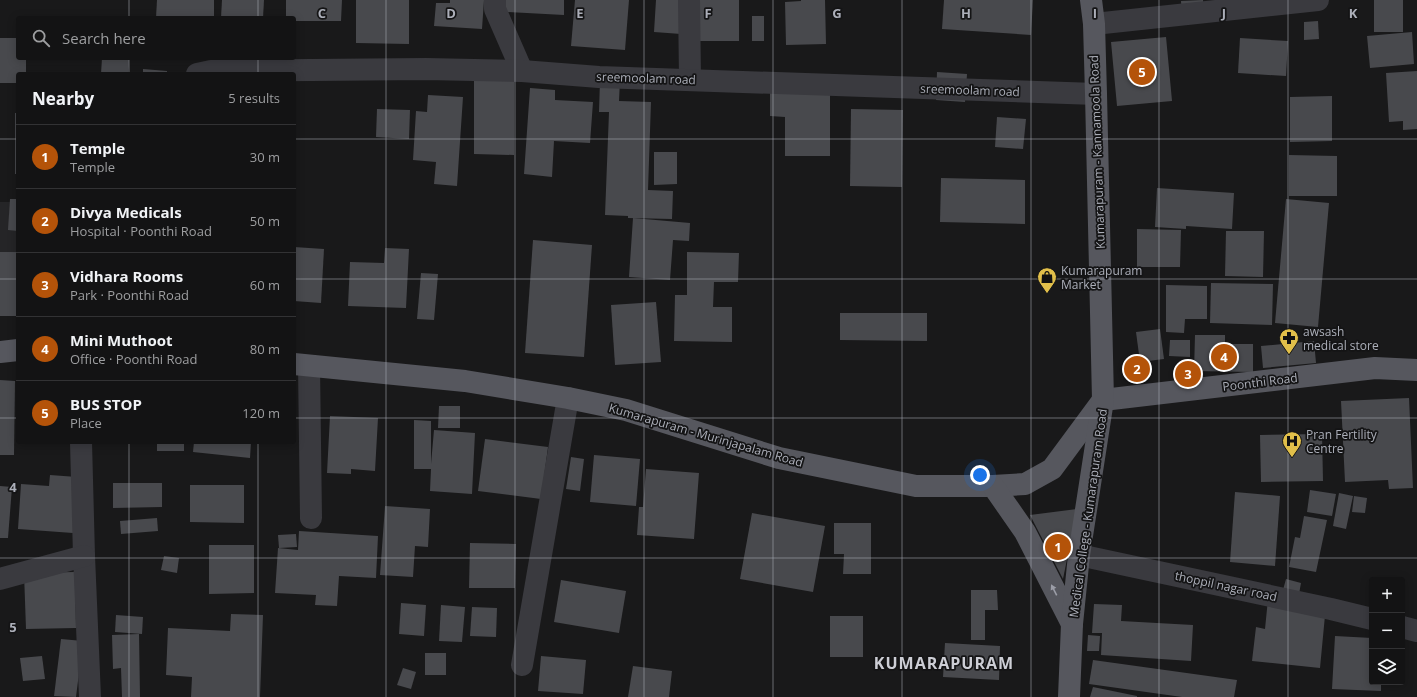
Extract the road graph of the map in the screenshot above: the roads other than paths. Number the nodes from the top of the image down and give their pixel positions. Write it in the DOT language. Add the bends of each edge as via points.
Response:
graph roads {
  1 [pos="495,0"];
  2 [pos="689,0"];
  3 [pos="1091,0"];
  4 [pos="1318,0"];
  5 [pos="1094,24"];
  6 [pos="522,71"];
  7 [pos="206,72"];
  8 [pos="690,79"];
  9 [pos="1096,94"];
  10 [pos="16,350"];
  11 [pos="0,352"];
  12 [pos="302,365"];
  13 [pos="1417,370"];
  14 [pos="568,398"];
  15 [pos="1103,400"];
  16 [pos="81,444"];
  17 [pos="993,486"];
  18 [pos="311,518"];
  19 [pos="1079,555"];
  20 [pos="84,556"];
  21 [pos="0,579"];
  22 [pos="1369,618"];
  23 [pos="1072,624"];
  24 [pos="1405,628"];
  25 [pos="1417,631"];
  26 [pos="522,665"];
  27 [pos="90,697"];
  28 [pos="1069,697"];
  1 -- 6 [label="street" via="495,9"];
  2 -- 8 [label="street"];
  3 -- 5 [label="main road, Kumarapuram - Kannamoola Road"];
  4 -- 5 [label="street"];
  5 -- 9 [label="main road, Kumarapuram - Kannamoola Road"];
  6 -- 7 [label="street, sreemoolam road" via="426,68"];
  6 -- 8 [label="street, sreemoolam road" via="599,77"];
  8 -- 9 [label="street, sreemoolam road"];
  9 -- 15 [label="main road, Kumarapuram - Kannamoola Road"];
  10 -- 11 [label="main road"];
  12 -- 14 [label="main road, Kumarapuram - Murinjapalam Road" via="465,381"];
  12 -- 18 [label="street"];
  13 -- 15 [label="main road, Poonthi Road" via="1375,368"];
  14 -- 17 [label="main road, Kumarapuram - Murinjapalam Road" via="626,410 779,458 916,486"];
  14 -- 26 [label="street"];
  15 -- 17 [label="main road, Kumarapuram - Murinjapalam Road" via="1052,469 1024,484"];
  15 -- 19 [label="main road, Medical College - Kumarapuram Road"];
  16 -- 20 [label="street"];
  23 -- 17 [label="main road, one-way" via="1025,532"];
  19 -- 22 [label="street, thoppil nagar road"];
  19 -- 23 [label="main road, Medical College - Kumarapuram Road"];
  20 -- 21 [label="street"];
  20 -- 27 [label="street"];
  23 -- 28 [label="main road, Medical College - Kumarapuram Road"];
  24 -- 25 [label="street"];
}
